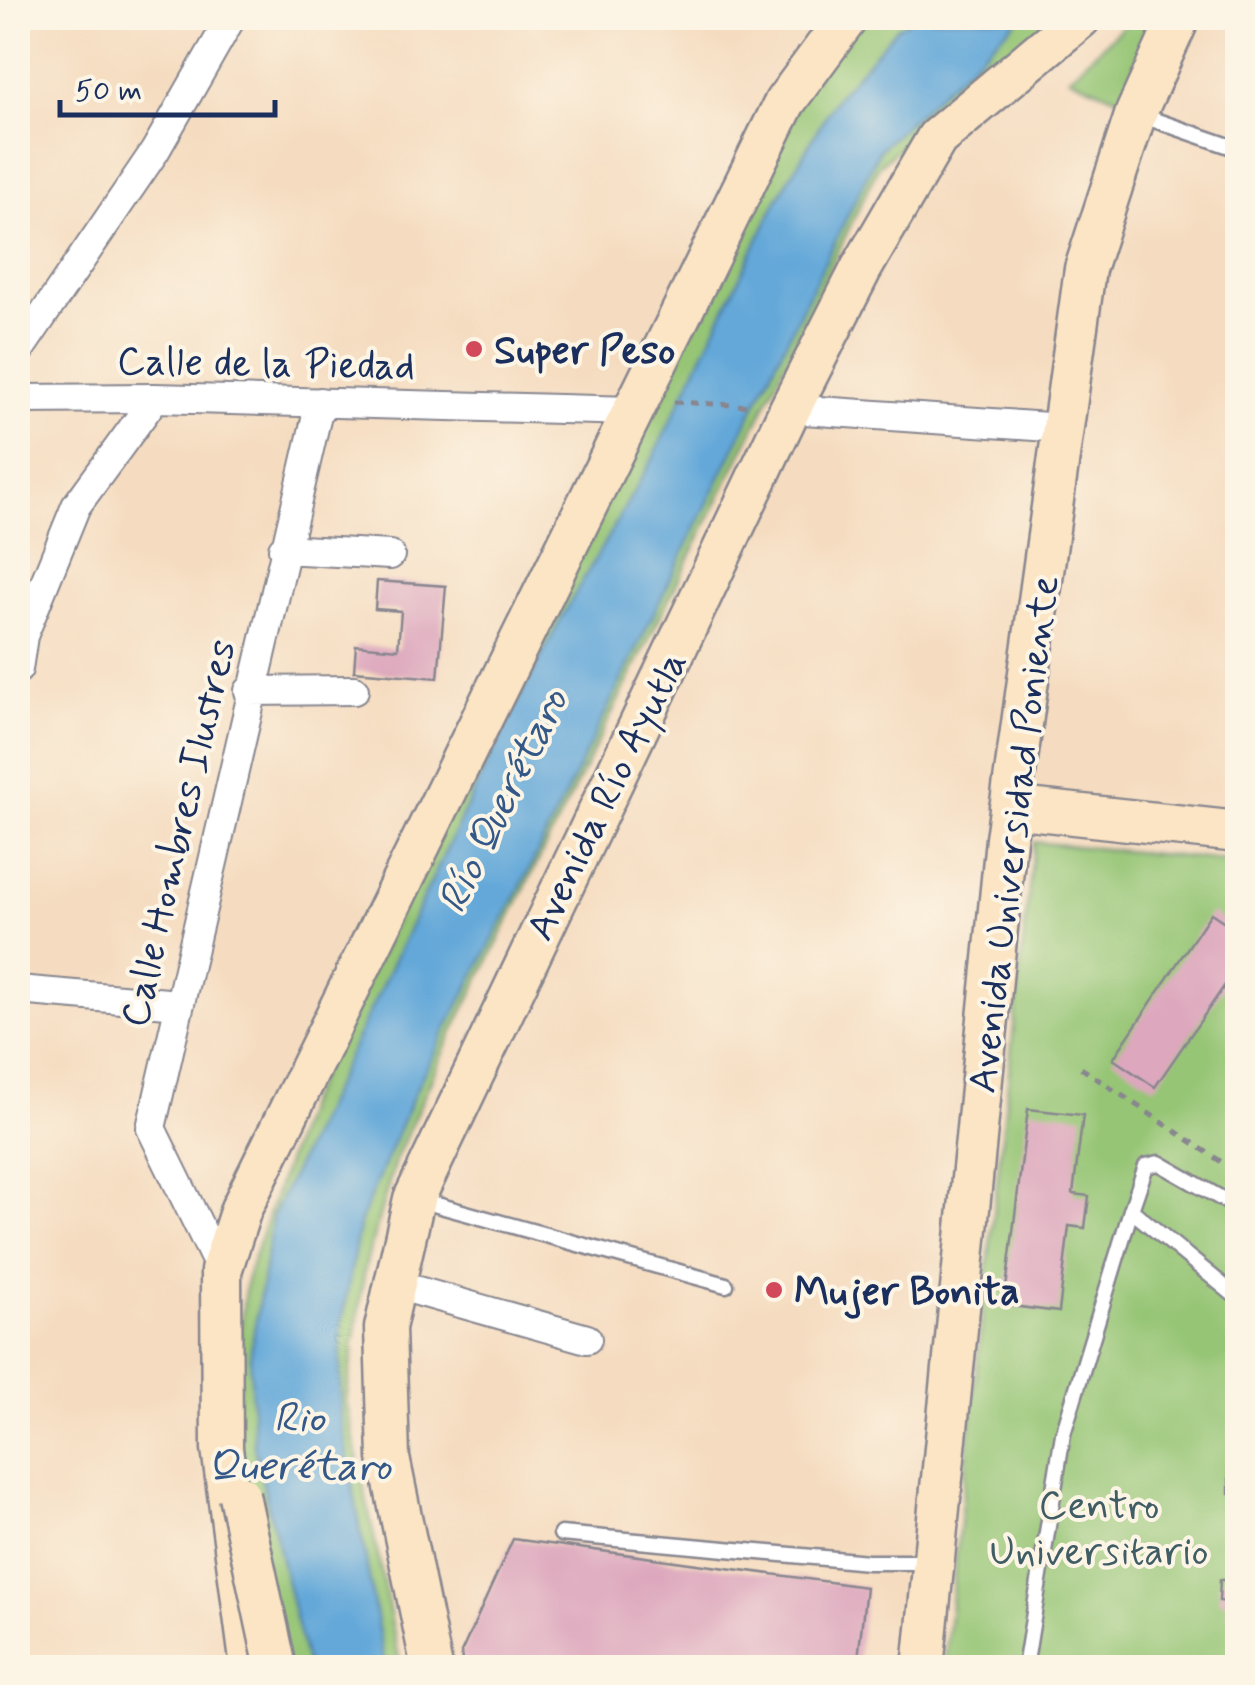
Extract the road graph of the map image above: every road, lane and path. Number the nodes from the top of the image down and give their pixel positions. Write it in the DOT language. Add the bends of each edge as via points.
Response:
graph roads {
  1 [pos="231,18"];
  2 [pos="847,18"];
  3 [pos="1080,18"];
  4 [pos="1179,18"];
  5 [pos="1136,113"];
  6 [pos="1238,149"];
  7 [pos="18,352"];
  8 [pos="155,398"];
  9 [pos="18,399"];
  10 [pos="320,402"];
  11 [pos="677,402"];
  12 [pos="776,408"];
  13 [pos="633,411"];
  14 [pos="1062,428"];
  15 [pos="283,549"];
  16 [pos="390,556"];
  17 [pos="18,670"];
  18 [pos="354,690"];
  19 [pos="249,691"];
  20 [pos="1010,807"];
  21 [pos="1238,832"];
  22 [pos="18,990"];
  23 [pos="179,1004"];
  24 [pos="1081,1068"];
  25 [pos="1238,1172"];
  26 [pos="414,1198"];
  27 [pos="1238,1208"];
  28 [pos="1131,1210"];
  29 [pos="221,1271"];
  30 [pos="393,1284"];
  31 [pos="726,1285"];
  32 [pos="1238,1298"];
  33 [pos="587,1339"];
  34 [pos="222,1448"];
  35 [pos="561,1534"];
  36 [pos="934,1562"];
  37 [pos="250,1668"];
  38 [pos="276,1668"];
  39 [pos="432,1668"];
  40 [pos="923,1668"];
  41 [pos="1024,1668"];
  1 -- 7 [label="street" via="155,150"];
  2 -- 13 [label="main road" via="785,102"];
  3 -- 12 [label="main road, Avenida Río Ayutla" via="936,138"];
  4 -- 5 [label="main road, Avenida Universidad Poniente"];
  5 -- 6 [label="lane"];
  5 -- 14 [label="main road, Avenida Universidad Poniente" via="1085,269"];
  8 -- 9 [label="street, Calle de la Piedad"];
  8 -- 10 [label="street, Calle de la Piedad"];
  8 -- 17 [label="street" via="76,506 23,636"];
  10 -- 13 [label="street, Calle de la Piedad"];
  10 -- 15 [label="street, Calle Hombres Ilustres"];
  11 -- 12 [label="path"];
  12 -- 14 [label="street"];
  12 -- 26 [label="main road, Avenida Río Ayutla"];
  13 -- 29 [label="main road" via="241,1209"];
  14 -- 20 [label="main road, Avenida Universidad Poniente"];
  15 -- 16 [label="street"];
  15 -- 19 [label="street, Calle Hombres Ilustres"];
  18 -- 19 [label="street"];
  19 -- 23 [label="street, Calle Hombres Ilustres"];
  20 -- 21 [label="main road"];
  20 -- 36 [label="main road, Avenida Universidad Poniente"];
  22 -- 23 [label="street"];
  23 -- 29 [label="street, Calle Hombres Ilustres" via="151,1128"];
  24 -- 25 [label="path"];
  26 -- 30 [label="main road, Avenida Río Ayutla"];
  26 -- 31 [label="lane"];
  27 -- 28 [label="lane" via="1159,1163 1142,1172"];
  28 -- 32 [label="lane"];
  28 -- 41 [label="lane" via="1063,1434"];
  29 -- 34 [label="main road"];
  30 -- 33 [label="street"];
  30 -- 39 [label="main road, Avenida Río Ayutla" via="384,1328 389,1458"];
  34 -- 37 [label="main road"];
  34 -- 38 [label="main road, bridge" via="239,1495"];
  35 -- 36 [label="lane"];
  36 -- 40 [label="main road, Avenida Universidad Poniente"];
}
